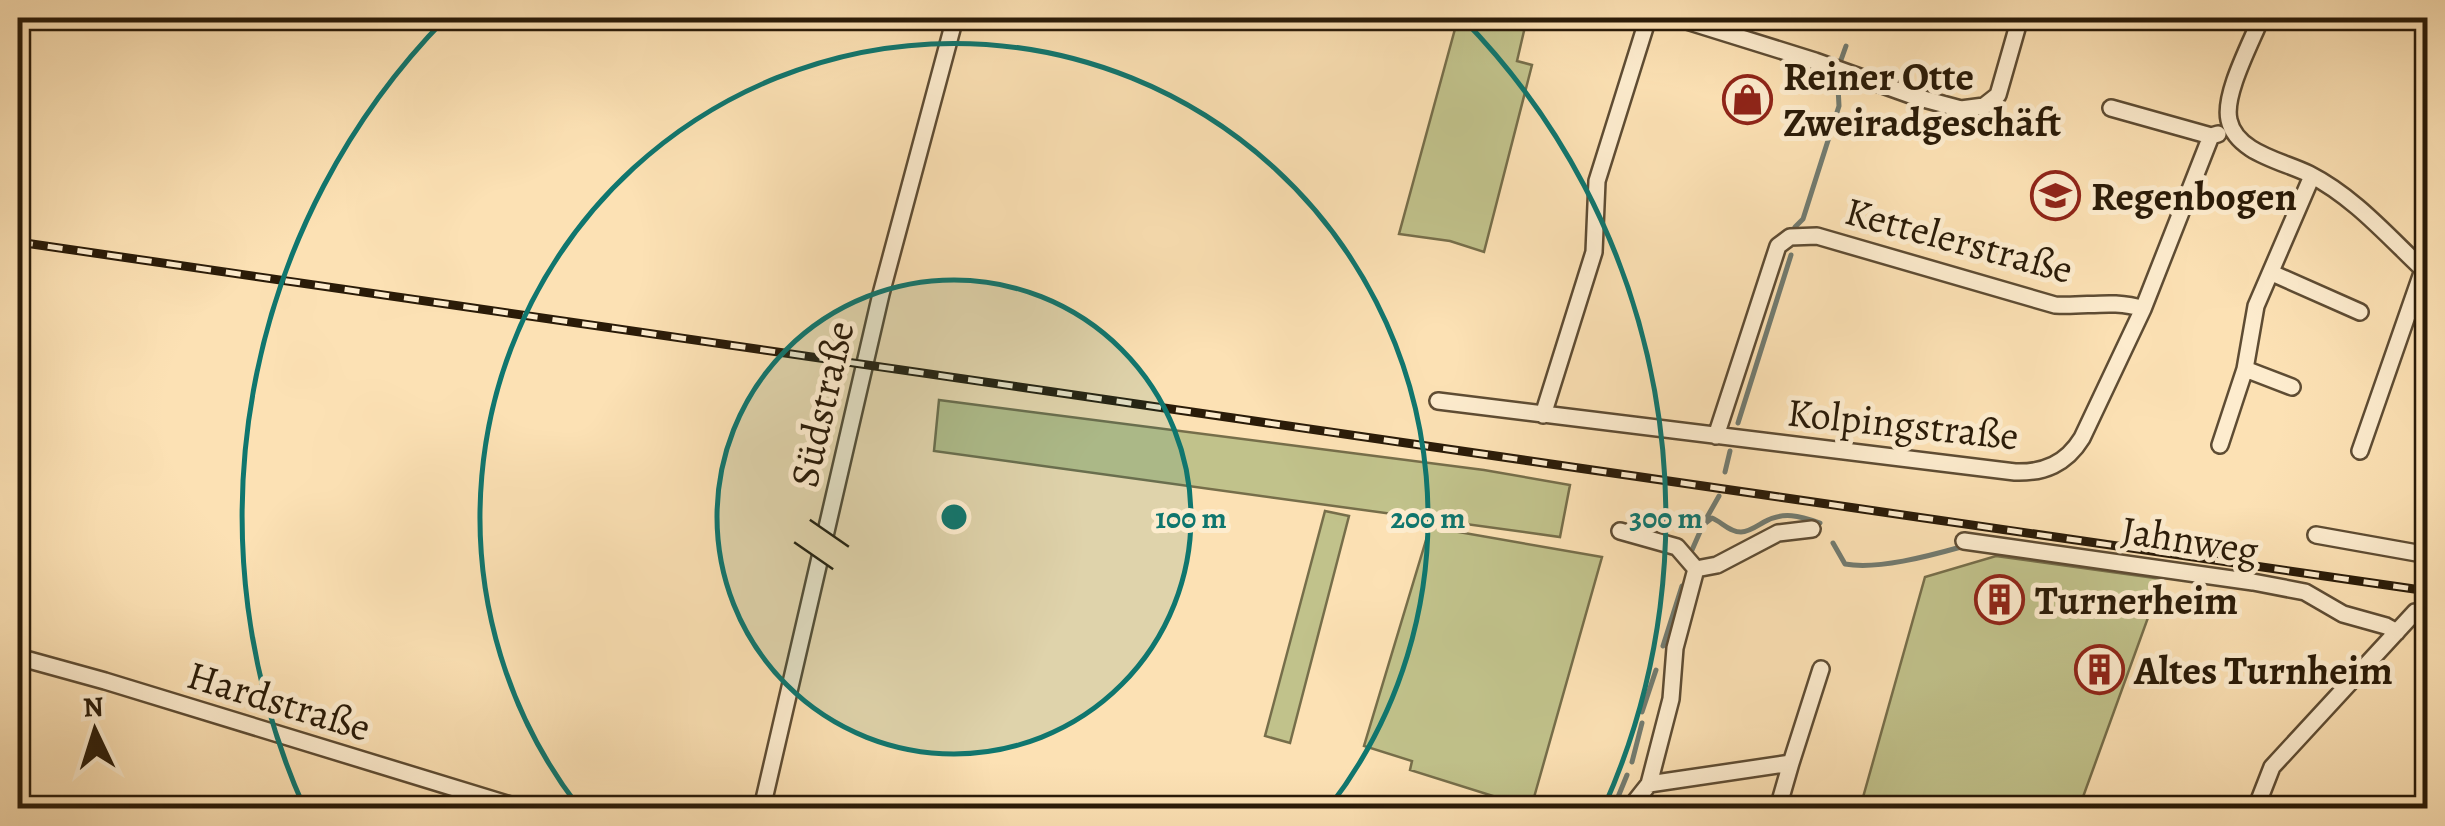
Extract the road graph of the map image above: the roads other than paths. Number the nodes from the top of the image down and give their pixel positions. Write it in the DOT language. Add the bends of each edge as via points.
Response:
graph roads {
  1 [pos="955,18"];
  2 [pos="1648,18"];
  3 [pos="1678,18"];
  4 [pos="2020,18"];
  5 [pos="2261,18"];
  6 [pos="2111,108"];
  7 [pos="2232,129"];
  8 [pos="2212,136"];
  9 [pos="2312,176"];
  10 [pos="2425,272"];
  11 [pos="2272,273"];
  12 [pos="2143,309"];
  13 [pos="2360,312"];
  14 [pos="2245,369"];
  15 [pos="2292,387"];
  16 [pos="1438,401"];
  17 [pos="1544,415"];
  18 [pos="1716,436"];
  19 [pos="2220,444"];
  20 [pos="2360,451"];
  21 [pos="802,530"];
  22 [pos="1812,530"];
  23 [pos="1620,531"];
  24 [pos="2316,535"];
  25 [pos="1964,541"];
  26 [pos="2428,555"];
  27 [pos="842,558"];
  28 [pos="1696,569"];
  29 [pos="2421,613"];
  30 [pos="2397,632"];
  31 [pos="18,657"];
  32 [pos="1821,669"];
  33 [pos="1791,763"];
  34 [pos="1650,784"];
  35 [pos="520,808"];
  36 [pos="762,808"];
  37 [pos="1630,808"];
  38 [pos="1778,808"];
  39 [pos="2256,808"];
  1 -- 36 [label="street, Südstraße" via="881,294"];
  2 -- 17 [label="street" via="1596,181 1594,252"];
  3 -- 4 [label="street" via="1961,109 1984,106 1998,95"];
  5 -- 7 [label="street" via="2227,105"];
  6 -- 8 [label="street"];
  7 -- 8 [label="street"];
  7 -- 9 [label="street" via="2248,147"];
  8 -- 12 [label="street, Kolpingstraße"];
  9 -- 10 [label="street" via="2360,208"];
  9 -- 11 [label="street"];
  10 -- 20 [label="street"];
  11 -- 13 [label="street"];
  11 -- 14 [label="street" via="2256,306"];
  12 -- 18 [label="street, Kolpingstraße" via="2076,447 2042,470"];
  12 -- 18 [label="street, Kettelerstraße" via="2121,301 2055,305 1817,236 1790,238 1778,246"];
  14 -- 15 [label="street"];
  14 -- 19 [label="street"];
  16 -- 17 [label="street, Kolpingstraße"];
  17 -- 18 [label="street, Kolpingstraße"];
  21 -- 27 [label="main road, bridge"];
  22 -- 28 [label="street" via="1778,533"];
  23 -- 28 [label="street" via="1677,547"];
  24 -- 26 [label="street"];
  25 -- 30 [label="street, Jahnweg" via="2304,592 2342,614"];
  28 -- 34 [label="street"];
  29 -- 30 [label="street"];
  30 -- 39 [label="street" via="2272,767"];
  31 -- 35 [label="street, Hardstraße"];
  32 -- 33 [label="street"];
  33 -- 34 [label="street"];
  33 -- 38 [label="street"];
  34 -- 37 [label="street"];
}
